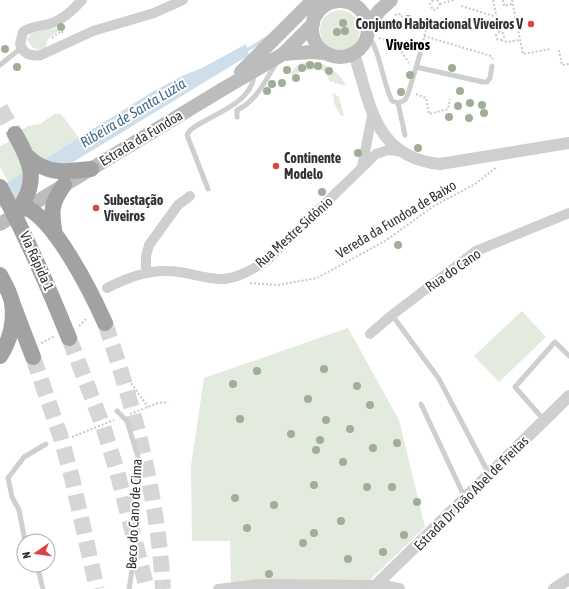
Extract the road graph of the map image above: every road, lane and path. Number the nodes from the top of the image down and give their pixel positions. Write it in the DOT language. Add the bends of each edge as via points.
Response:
graph roads {
  1 [pos="82,0"];
  2 [pos="183,0"];
  3 [pos="392,0"];
  4 [pos="433,0"];
  5 [pos="437,0"];
  6 [pos="454,0"];
  7 [pos="493,0"];
  8 [pos="503,0"];
  9 [pos="512,0"];
  10 [pos="336,1"];
  11 [pos="440,4"];
  12 [pos="512,4"];
  13 [pos="309,5"];
  14 [pos="461,6"];
  15 [pos="401,14"];
  16 [pos="497,17"];
  17 [pos="313,24"];
  18 [pos="500,32"];
  19 [pos="371,33"];
  20 [pos="424,36"];
  21 [pos="501,40"];
  22 [pos="520,40"];
  23 [pos="22,48"];
  24 [pos="551,49"];
  25 [pos="559,50"];
  26 [pos="325,53"];
  27 [pos="354,54"];
  28 [pos="420,54"];
  29 [pos="283,55"];
  30 [pos="569,64"];
  31 [pos="0,66"];
  32 [pos="492,66"];
  33 [pos="416,67"];
  34 [pos="254,71"];
  35 [pos="223,89"];
  36 [pos="409,92"];
  37 [pos="450,99"];
  38 [pos="398,103"];
  39 [pos="236,117"];
  40 [pos="375,120"];
  41 [pos="15,134"];
  42 [pos="405,135"];
  43 [pos="569,143"];
  44 [pos="404,152"];
  45 [pos="28,157"];
  46 [pos="502,165"];
  47 [pos="362,168"];
  48 [pos="90,169"];
  49 [pos="67,178"];
  50 [pos="0,187"];
  51 [pos="208,189"];
  52 [pos="190,196"];
  53 [pos="21,210"];
  54 [pos="569,213"];
  55 [pos="0,224"];
  56 [pos="56,237"];
  57 [pos="146,272"];
  58 [pos="0,275"];
  59 [pos="248,283"];
  60 [pos="106,288"];
  61 [pos="12,302"];
  62 [pos="392,314"];
  63 [pos="105,323"];
  64 [pos="370,334"];
  65 [pos="69,338"];
  66 [pos="0,356"];
  67 [pos="569,356"];
  68 [pos="33,357"];
  69 [pos="129,380"];
  70 [pos="569,396"];
  71 [pos="168,402"];
  72 [pos="421,404"];
  73 [pos="148,406"];
  74 [pos="117,410"];
  75 [pos="124,417"];
  76 [pos="544,420"];
  77 [pos="72,437"];
  78 [pos="46,444"];
  79 [pos="490,474"];
  80 [pos="466,499"];
  81 [pos="23,533"];
  82 [pos="39,573"];
  83 [pos="569,579"];
  84 [pos="375,587"];
  85 [pos="43,589"];
  86 [pos="129,589"];
  87 [pos="218,589"];
  88 [pos="399,589"];
  89 [pos="554,589"];
  1 -- 23 [label="street" via="53,23 26,30 21,36"];
  2 -- 23 [label="street" via="154,13 93,31 41,55 32,56"];
  3 -- 19 [label="main road" via="379,11"];
  4 -- 11 [label="path" via="430,4 433,10"];
  5 -- 11 [label="path"];
  6 -- 11 [label="path"];
  7 -- 16 [label="path"];
  8 -- 12 [label="path" via="504,6"];
  9 -- 12 [label="path"];
  10 -- 17 [label="main road" via="321,9"];
  10 -- 19 [label="main road" via="347,2 357,7 364,14"];
  12 -- 22 [label="path"];
  13 -- 35 [label="main road"];
  14 -- 16 [label="path"];
  15 -- 20 [label="path" via="404,23 426,29"];
  16 -- 18 [label="path"];
  17 -- 26 [label="main road" via="316,43"];
  17 -- 29 [label="main road, Estrada da Fundoa"];
  18 -- 21 [label="path" via="504,36"];
  18 -- 21 [label="path" via="496,37"];
  19 -- 27 [label="main road"];
  19 -- 33 [label="path" via="396,43 407,61"];
  19 -- 38 [label="lane" via="388,93 392,101"];
  20 -- 28 [label="path"];
  20 -- 32 [label="path" via="491,56"];
  21 -- 22 [label="path"];
  22 -- 24 [label="path" via="523,54"];
  23 -- 31 [label="lane"];
  25 -- 30 [label="path" via="562,65"];
  26 -- 27 [label="main road" via="339,58"];
  26 -- 29 [label="main road, Estrada da Fundoa"];
  27 -- 40 [label="street"];
  28 -- 33 [label="lane"];
  29 -- 34 [label="main road, Estrada da Fundoa"];
  29 -- 39 [label="lane" via="259,93 237,110"];
  32 -- 33 [label="lane" via="487,82"];
  33 -- 36 [label="lane"];
  34 -- 35 [label="main road, Estrada da Fundoa"];
  34 -- 51 [label="lane" via="253,83 244,97 195,127 187,135"];
  35 -- 48 [label="main road, Estrada da Fundoa"];
  36 -- 37 [label="path" via="426,98 429,114 448,109"];
  36 -- 38 [label="lane" via="405,100"];
  38 -- 42 [label="lane"];
  40 -- 44 [label="street" via="385,136"];
  40 -- 47 [label="street"];
  41 -- 45 [label="highway"];
  43 -- 44 [label="street" via="440,164 426,162"];
  44 -- 47 [label="street, Rua Mestre Sidónio" via="388,150 376,154"];
  45 -- 49 [label="highway"];
  45 -- 53 [label="highway" via="30,190"];
  46 -- 59 [label="path, Vereda da Fundoa de Baixo" via="475,184 434,206 385,241 317,278 278,284"];
  47 -- 57 [label="street, Rua Mestre Sidónio" via="266,261 248,272 222,279 169,271"];
  48 -- 49 [label="highway"];
  49 -- 53 [label="main road"];
  49 -- 56 [label="highway" via="56,196 52,210"];
  50 -- 65 [label="highway, Via Rápida 1, bridge" via="48,284"];
  52 -- 57 [label="street" via="178,205 149,245"];
  53 -- 55 [label="main road"];
  53 -- 56 [label="highway" via="32,210 44,220"];
  54 -- 62 [label="street, Rua do Cano" via="476,251"];
  56 -- 63 [label="highway" via="91,294"];
  57 -- 60 [label="street, Rua Mestre Sidónio"];
  58 -- 61 [label="highway"];
  61 -- 66 [label="highway" via="10,334"];
  61 -- 68 [label="highway, bridge"];
  62 -- 64 [label="street, Rua do Cano"];
  62 -- 79 [label="lane" via="439,379"];
  67 -- 76 [label="lane" via="555,342 515,387"];
  69 -- 73 [label="path"];
  70 -- 76 [label="street, Estrada Dr João Abel de Freitas"];
  71 -- 73 [label="path"];
  72 -- 80 [label="lane"];
  73 -- 75 [label="path"];
  74 -- 75 [label="lane, Beco do Cano de Cima"];
  75 -- 77 [label="path"];
  75 -- 86 [label="lane, Beco do Cano de Cima" via="138,457 133,564"];
  76 -- 79 [label="street, Estrada Dr João Abel de Freitas"];
  78 -- 81 [label="lane" via="24,457 8,478"];
  79 -- 80 [label="street, Estrada Dr João Abel de Freitas"];
  80 -- 84 [label="street, Estrada Dr João Abel de Freitas"];
  82 -- 85 [label="lane"];
  83 -- 89 [label="street"];
  84 -- 87 [label="street" via="259,584"];
  84 -- 88 [label="street"];
}
